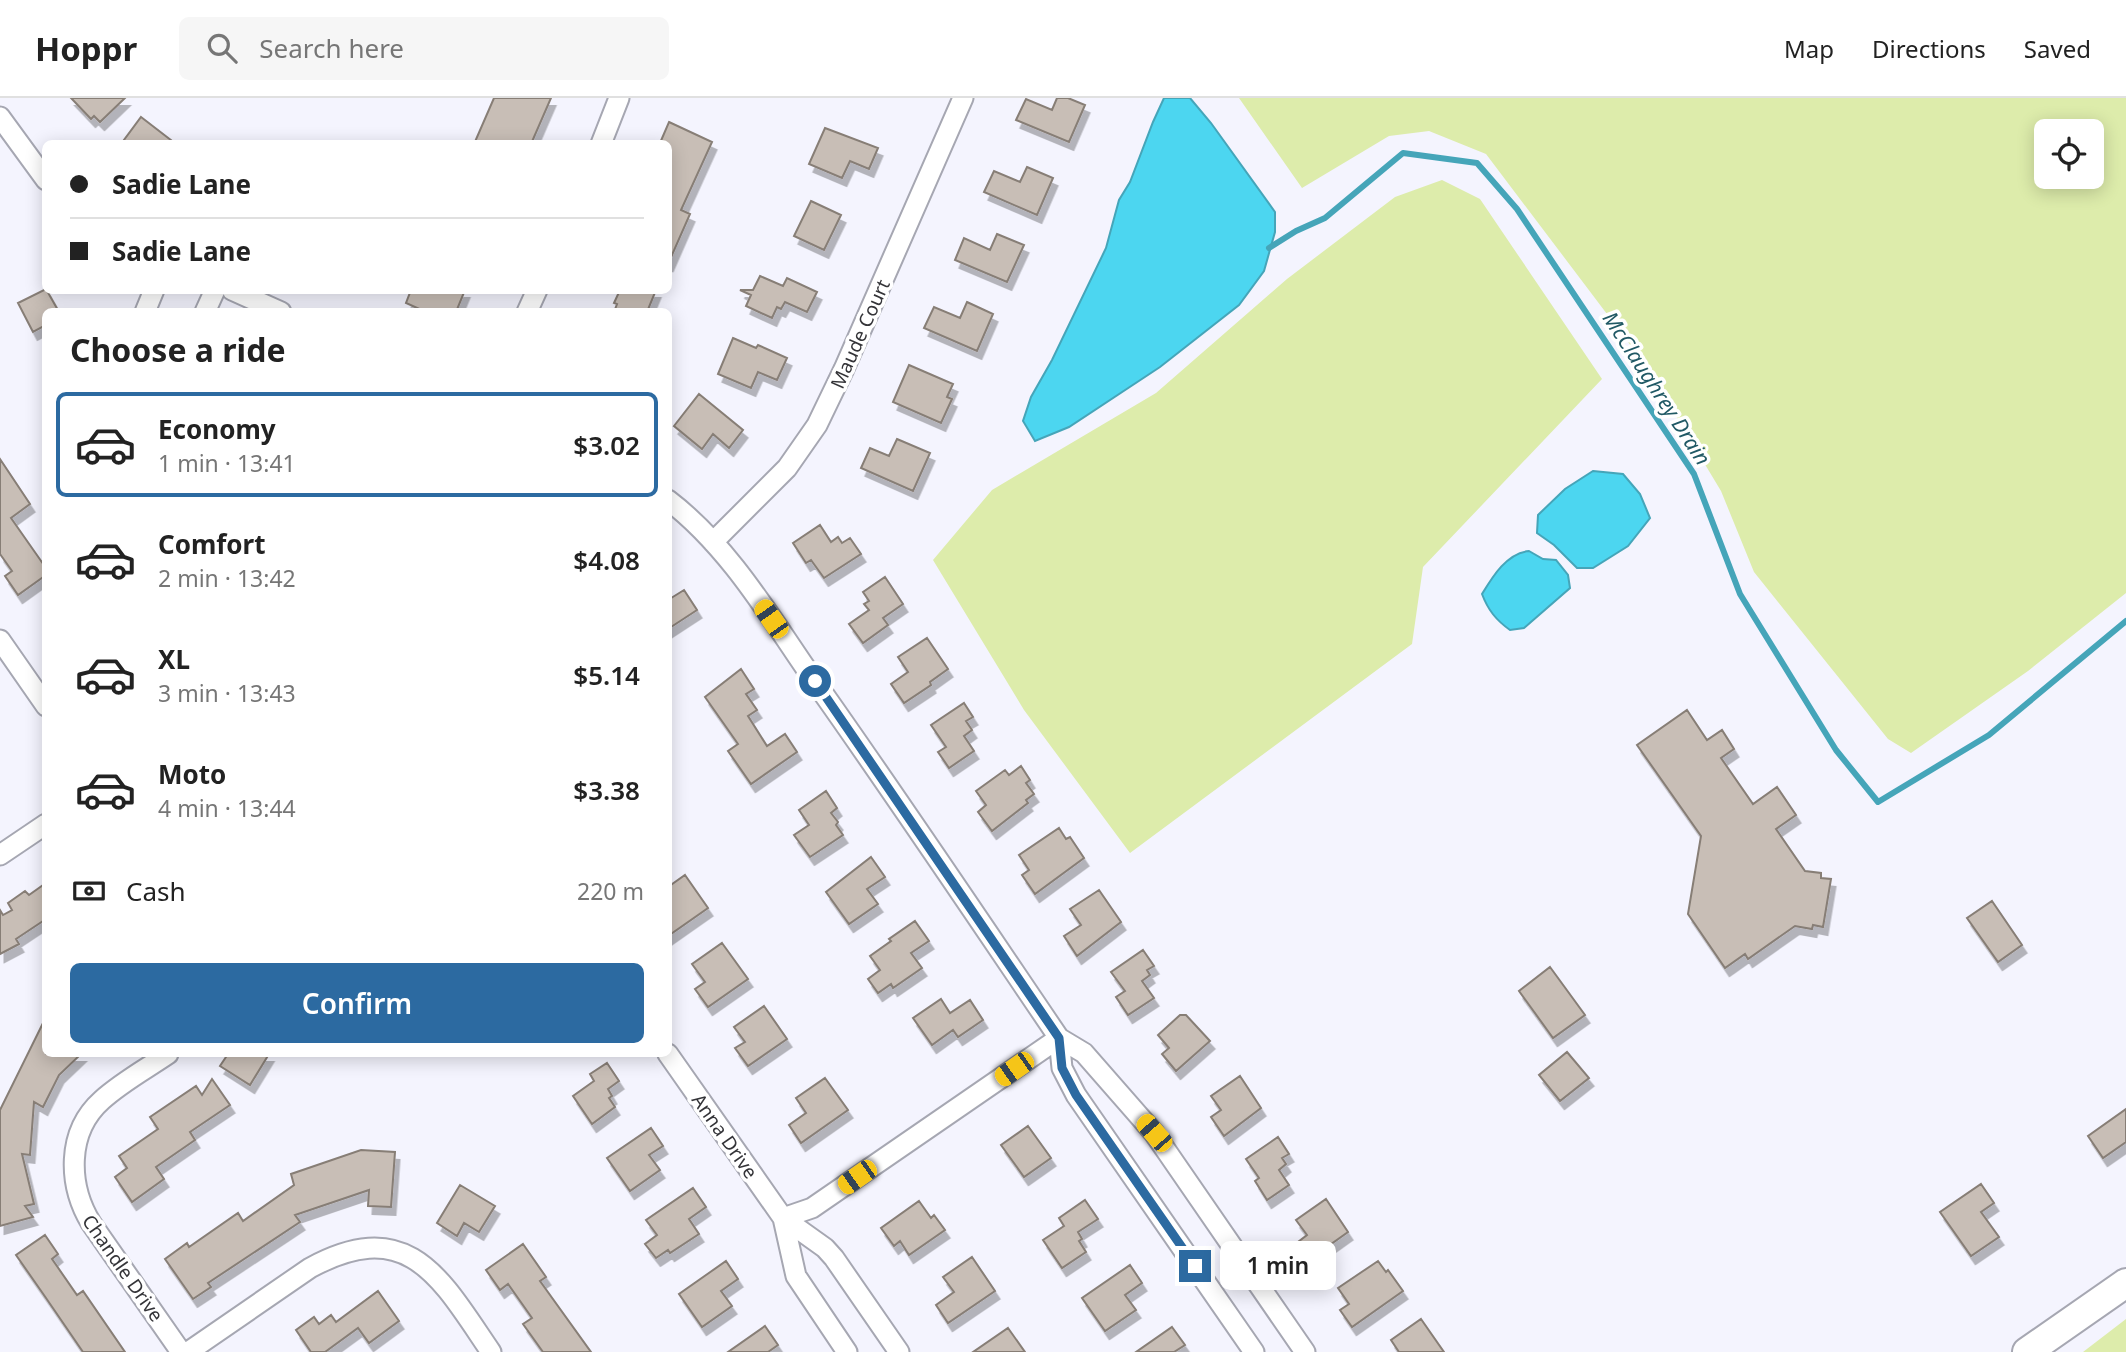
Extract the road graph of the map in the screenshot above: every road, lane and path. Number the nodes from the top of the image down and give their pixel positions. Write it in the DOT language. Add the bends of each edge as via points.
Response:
graph roads {
  1 [pos="619,98"];
  2 [pos="962,98"];
  3 [pos="0,117"];
  4 [pos="603,140"];
  5 [pos="42,175"];
  6 [pos="241,294"];
  7 [pos="272,308"];
  8 [pos="672,504"];
  9 [pos="713,542"];
  10 [pos="0,640"];
  11 [pos="42,700"];
  12 [pos="42,827"];
  13 [pos="0,855"];
  14 [pos="1059,1038"];
  15 [pos="164,1057"];
  16 [pos="670,1057"];
  17 [pos="783,1218"];
  18 [pos="2126,1283"];
  19 [pos="181,1352"];
  20 [pos="188,1352"];
  21 [pos="491,1352"];
  22 [pos="847,1352"];
  23 [pos="899,1352"];
  24 [pos="1254,1352"];
  25 [pos="1305,1352"];
  26 [pos="2027,1352"];
  1 -- 4 [label="street"];
  2 -- 9 [label="street, Maude Court" via="817,425 787,468"];
  3 -- 5 [label="street"];
  6 -- 7 [label="street"];
  8 -- 9 [label="street"];
  9 -- 14 [label="street" via="865,752"];
  10 -- 11 [label="street"];
  12 -- 13 [label="street"];
  14 -- 17 [label="street" via="811,1208"];
  14 -- 24 [label="street" via="1062,1068 1076,1095"];
  14 -- 25 [label="street" via="1084,1053 1154,1133"];
  15 -- 19 [label="street, Chandle Drive" via="100,1101 80,1132 74,1171 81,1208"];
  16 -- 17 [label="street, Anna Drive"];
  17 -- 22 [label="street, Anna Drive" via="796,1276"];
  17 -- 23 [label="street, Anna Drive" via="834,1258"];
  18 -- 26 [label="main road"];
  20 -- 21 [label="street" via="310,1268 364,1248 398,1251 430,1270"];
}
